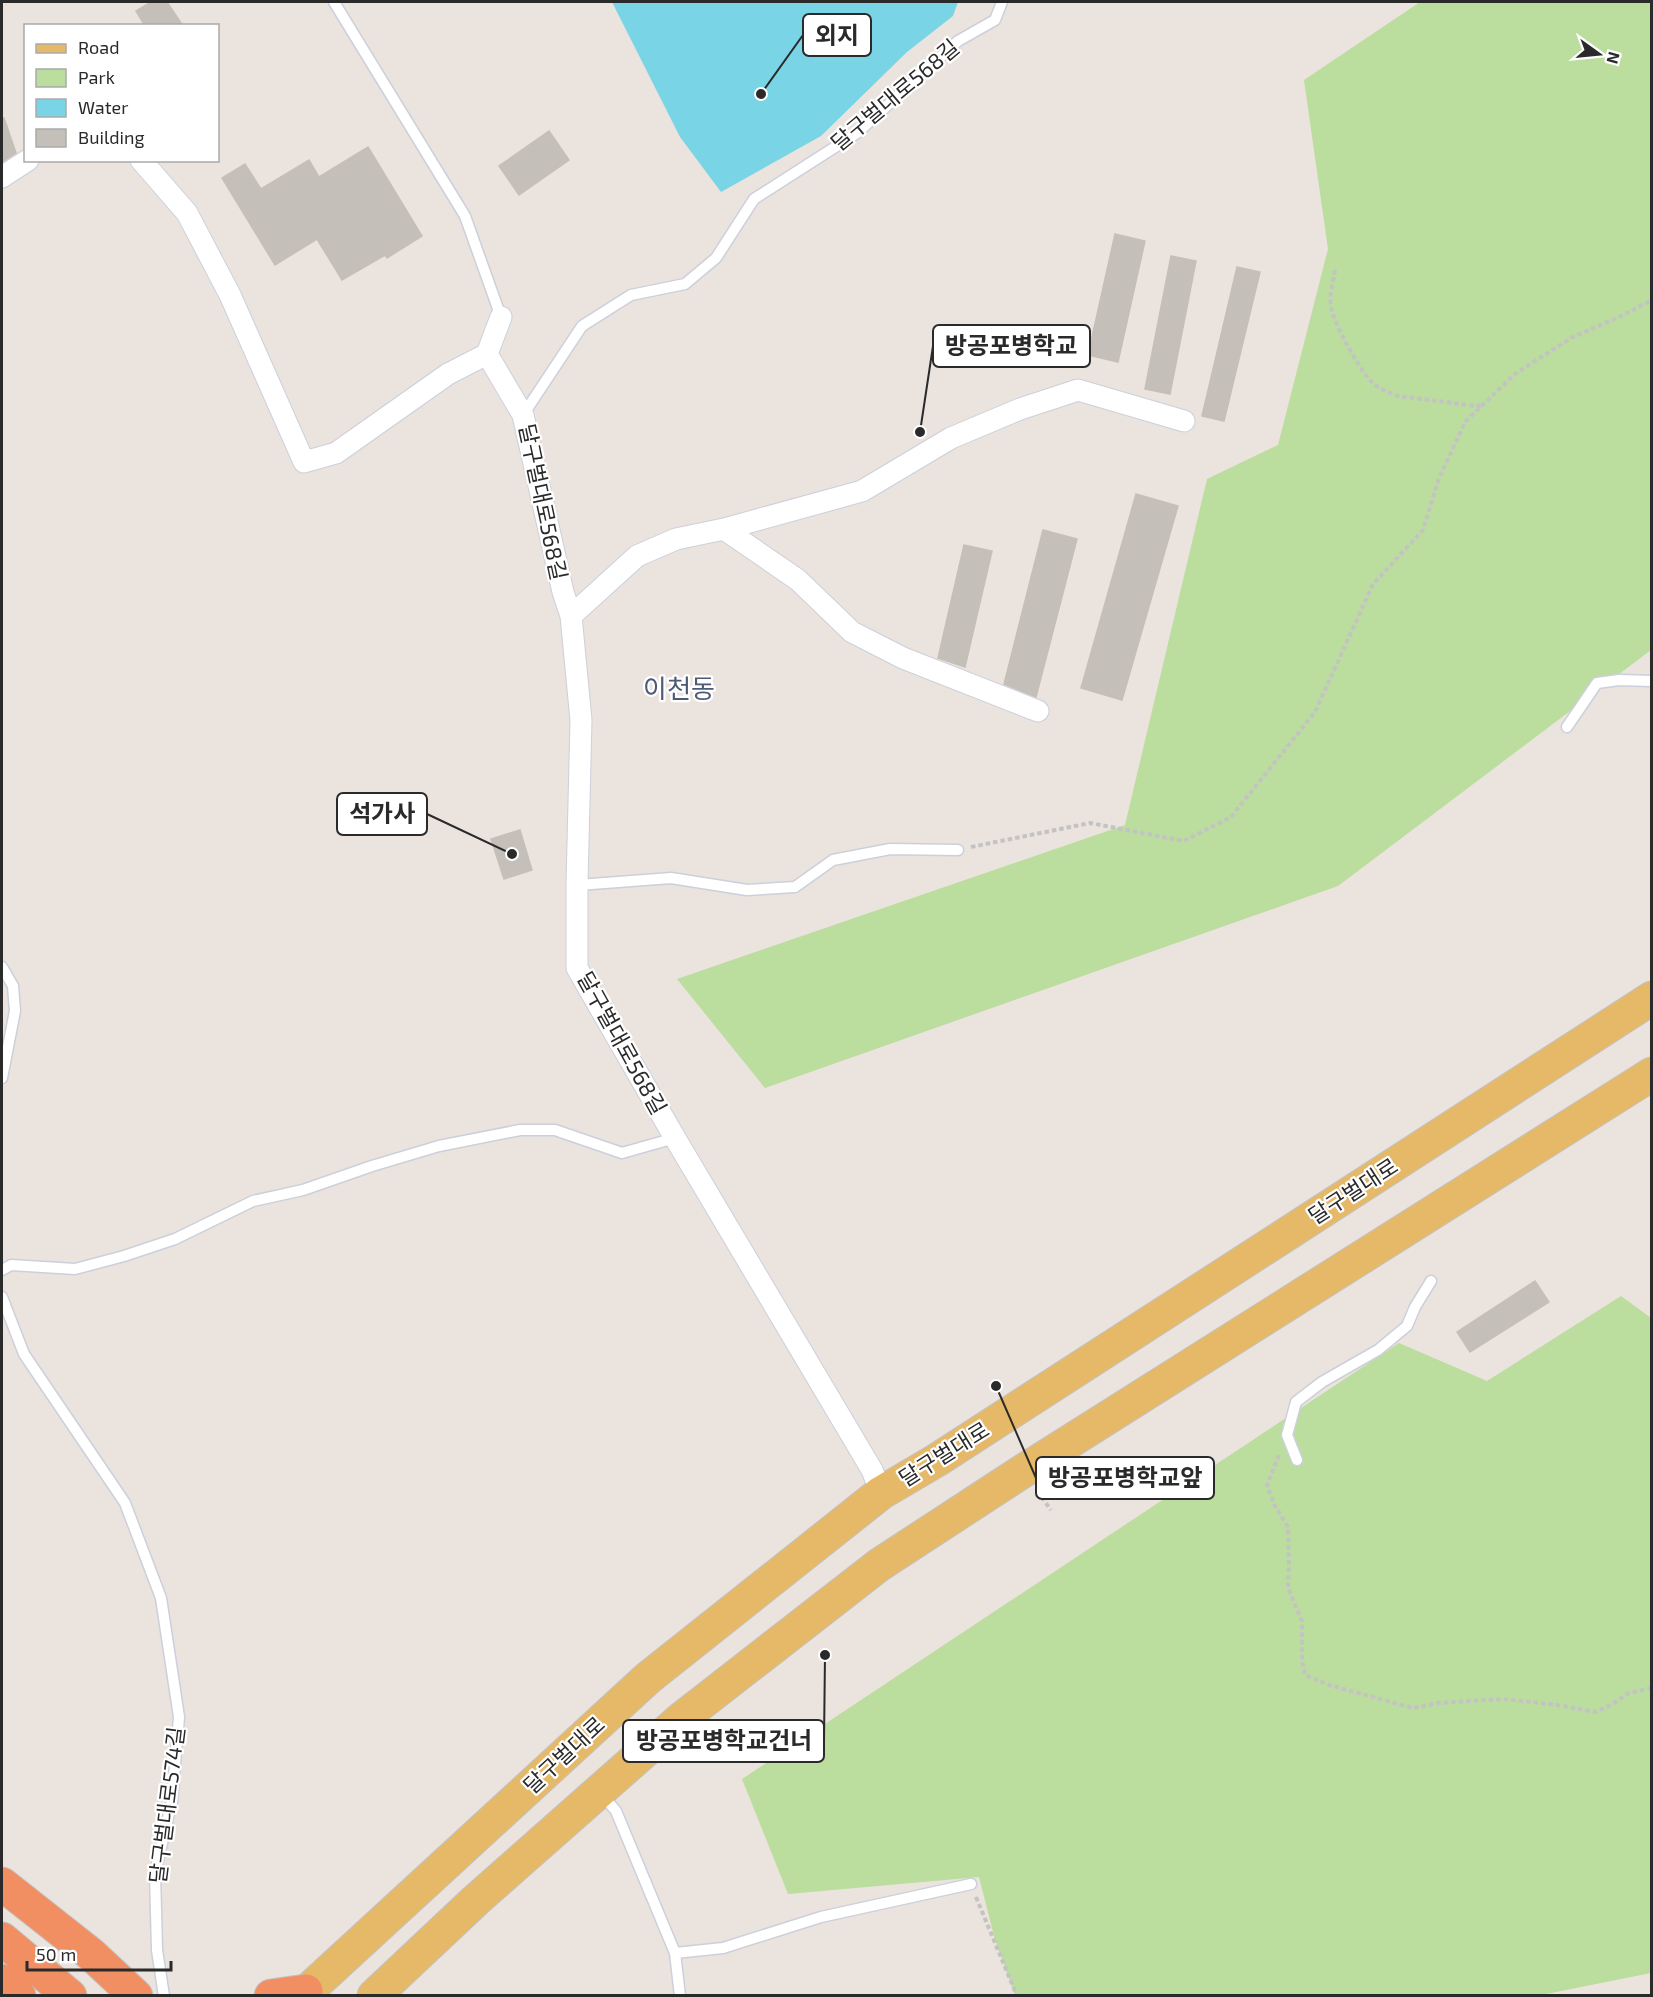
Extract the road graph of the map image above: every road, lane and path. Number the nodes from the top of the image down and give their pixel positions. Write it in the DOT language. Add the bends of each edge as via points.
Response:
graph roads {
  1 [pos="334,2"];
  2 [pos="1002,2"];
  3 [pos="25,162"];
  4 [pos="143,162"];
  5 [pos="2,177"];
  6 [pos="1335,270"];
  7 [pos="1652,300"];
  8 [pos="501,317"];
  9 [pos="487,354"];
  10 [pos="1483,405"];
  11 [pos="523,415"];
  12 [pos="1184,422"];
  13 [pos="724,529"];
  14 [pos="571,616"];
  15 [pos="1652,681"];
  16 [pos="1038,711"];
  17 [pos="1567,727"];
  18 [pos="958,850"];
  19 [pos="578,885"];
  20 [pos="2,967"];
  21 [pos="1652,998"];
  22 [pos="1652,1074"];
  23 [pos="2,1078"];
  24 [pos="675,1138"];
  25 [pos="2,1270"];
  26 [pos="1431,1281"];
  27 [pos="2,1297"];
  28 [pos="1287,1435"];
  29 [pos="1297,1460"];
  30 [pos="881,1493"];
  31 [pos="1652,1688"];
  32 [pos="600,1792"];
  33 [pos="2,1884"];
  34 [pos="971,1884"];
  35 [pos="477,1900"];
  36 [pos="2,1939"];
  37 [pos="675,1953"];
  38 [pos="2,1981"];
  39 [pos="304,1993"];
  40 [pos="19,1995"];
  41 [pos="70,1995"];
  42 [pos="135,1995"];
  43 [pos="164,1995"];
  44 [pos="271,1995"];
  45 [pos="374,1995"];
  46 [pos="396,1995"];
  47 [pos="680,1995"];
  48 [pos="1017,1995"];
  1 -- 8 [label="lane" via="465,216"];
  2 -- 11 [label="lane, 달구벌대로568길" via="994,20 958,40 857,133 754,199 716,258 685,284 632,296 582,326"];
  3 -- 5 [label="street"];
  4 -- 9 [label="street" via="187,213 230,295 304,462 336,453 448,374"];
  6 -- 10 [label="path" via="1332,312 1373,384 1398,396"];
  7 -- 10 [label="path" via="1571,338 1515,374"];
  8 -- 9 [label="street"];
  9 -- 11 [label="street"];
  10 -- 18 [label="path" via="1465,422 1438,481 1423,530 1373,584 1315,712 1232,818 1184,841 1090,823"];
  11 -- 14 [label="street, 달구벌대로568길"];
  12 -- 13 [label="street" via="1078,390 951,438 862,491"];
  13 -- 14 [label="street" via="676,539 637,556"];
  13 -- 16 [label="street" via="798,580 852,632 903,658"];
  14 -- 19 [label="street, 달구벌대로568길" via="580,720"];
  15 -- 17 [label="lane" via="1597,683"];
  18 -- 19 [label="lane" via="890,849 832,860 795,887 747,891 671,878"];
  19 -- 24 [label="street, 달구벌대로568길" via="577,968"];
  20 -- 23 [label="lane" via="13,986 15,1011"];
  21 -- 30 [label="main road, 달구벌대로"];
  22 -- 32 [label="main road" via="879,1565 681,1719"];
  24 -- 25 [label="lane, 달구벌대로568길" via="622,1153 555,1130 520,1130 439,1146 303,1190 253,1201 175,1239 124,1256 75,1269 11,1265"];
  24 -- 30 [label="street, 달구벌대로568길" via="872,1470"];
  26 -- 28 [label="lane" via="1407,1326 1378,1350 1296,1402"];
  27 -- 43 [label="lane, 달구벌대로574길" via="24,1354 125,1503 160,1598 179,1717 172,1801 155,1873 157,1950"];
  28 -- 29 [label="lane"];
  28 -- 31 [label="path" via="1267,1485 1288,1527 1288,1588 1302,1621 1305,1675 1413,1708 1503,1700 1595,1712 1629,1692"];
  30 -- 39 [label="main road, 달구벌대로" via="648,1678"];
  32 -- 35 [label="main road"];
  32 -- 37 [label="lane" via="616,1810"];
  33 -- 42 [label="highway" via="93,1955"];
  34 -- 37 [label="lane" via="821,1917 723,1948"];
  34 -- 48 [label="path"];
  35 -- 45 [label="main road"];
  35 -- 46 [label="street"];
  36 -- 41 [label="highway"];
  37 -- 47 [label="lane"];
  38 -- 40 [label="highway"];
  39 -- 44 [label="highway"];
}
